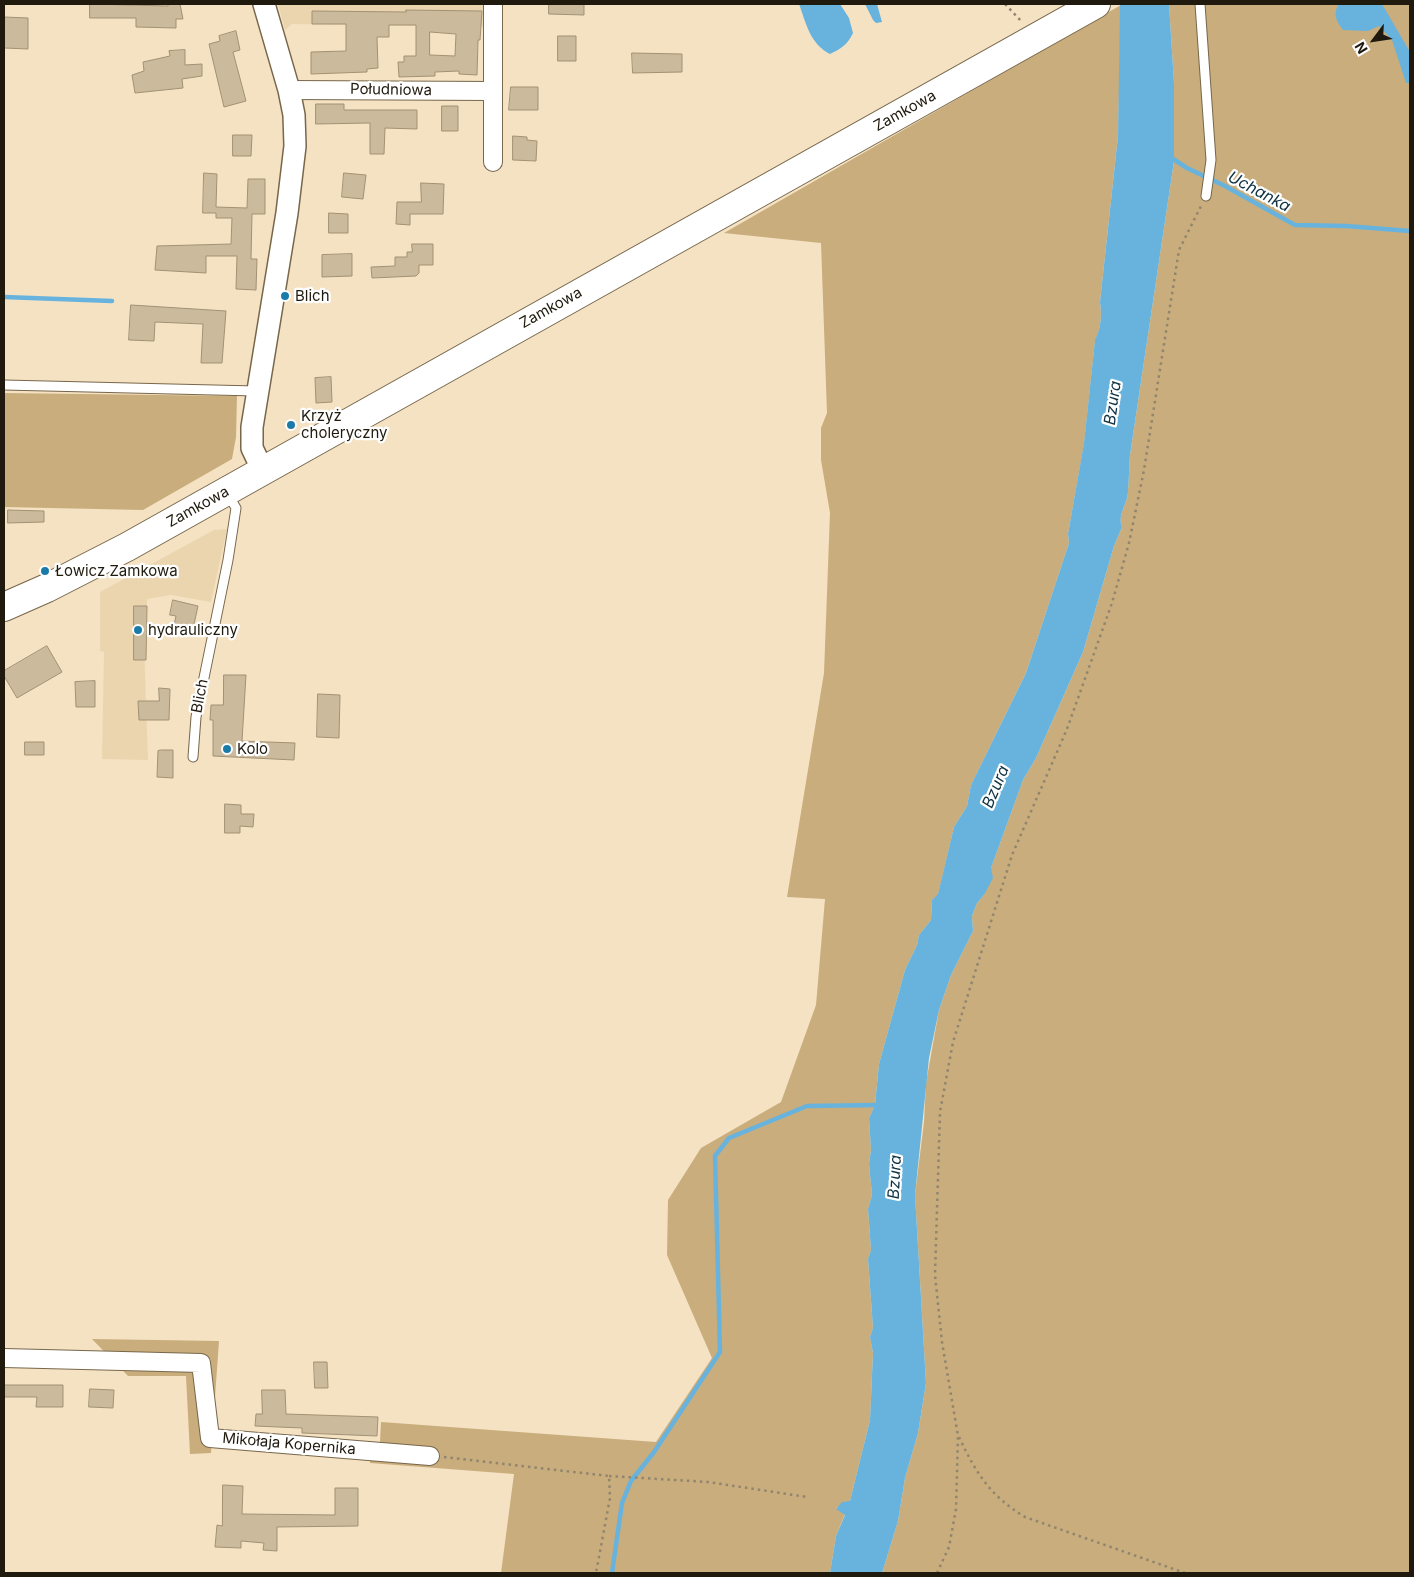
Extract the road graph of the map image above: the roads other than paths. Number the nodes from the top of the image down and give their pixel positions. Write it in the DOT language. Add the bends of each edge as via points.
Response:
graph roads {
  1 [pos="264,4"];
  2 [pos="493,4"];
  3 [pos="1096,4"];
  4 [pos="1200,4"];
  5 [pos="289,90"];
  6 [pos="493,91"];
  7 [pos="493,162"];
  8 [pos="1206,196"];
  9 [pos="4,385"];
  10 [pos="256,391"];
  11 [pos="262,472"];
  12 [pos="226,492"];
  13 [pos="4,607"];
  14 [pos="193,756"];
  15 [pos="4,1358"];
  16 [pos="430,1456"];
  1 -- 5 [label="street"];
  2 -- 6 [label="street"];
  3 -- 11 [label="main road, Zamkowa"];
  4 -- 8 [label="lane" via="1211,160"];
  5 -- 6 [label="street, Południowa"];
  5 -- 10 [label="street" via="295,146 292,179"];
  6 -- 7 [label="street"];
  9 -- 10 [label="lane"];
  10 -- 11 [label="street" via="252,448"];
  11 -- 12 [label="main road, Zamkowa"];
  12 -- 13 [label="main road, Zamkowa" via="77,573"];
  12 -- 14 [label="lane, Blich" via="236,508 196,717"];
  15 -- 16 [label="street, Mikołaja Kopernika" via="201,1363 210,1438"];
}
